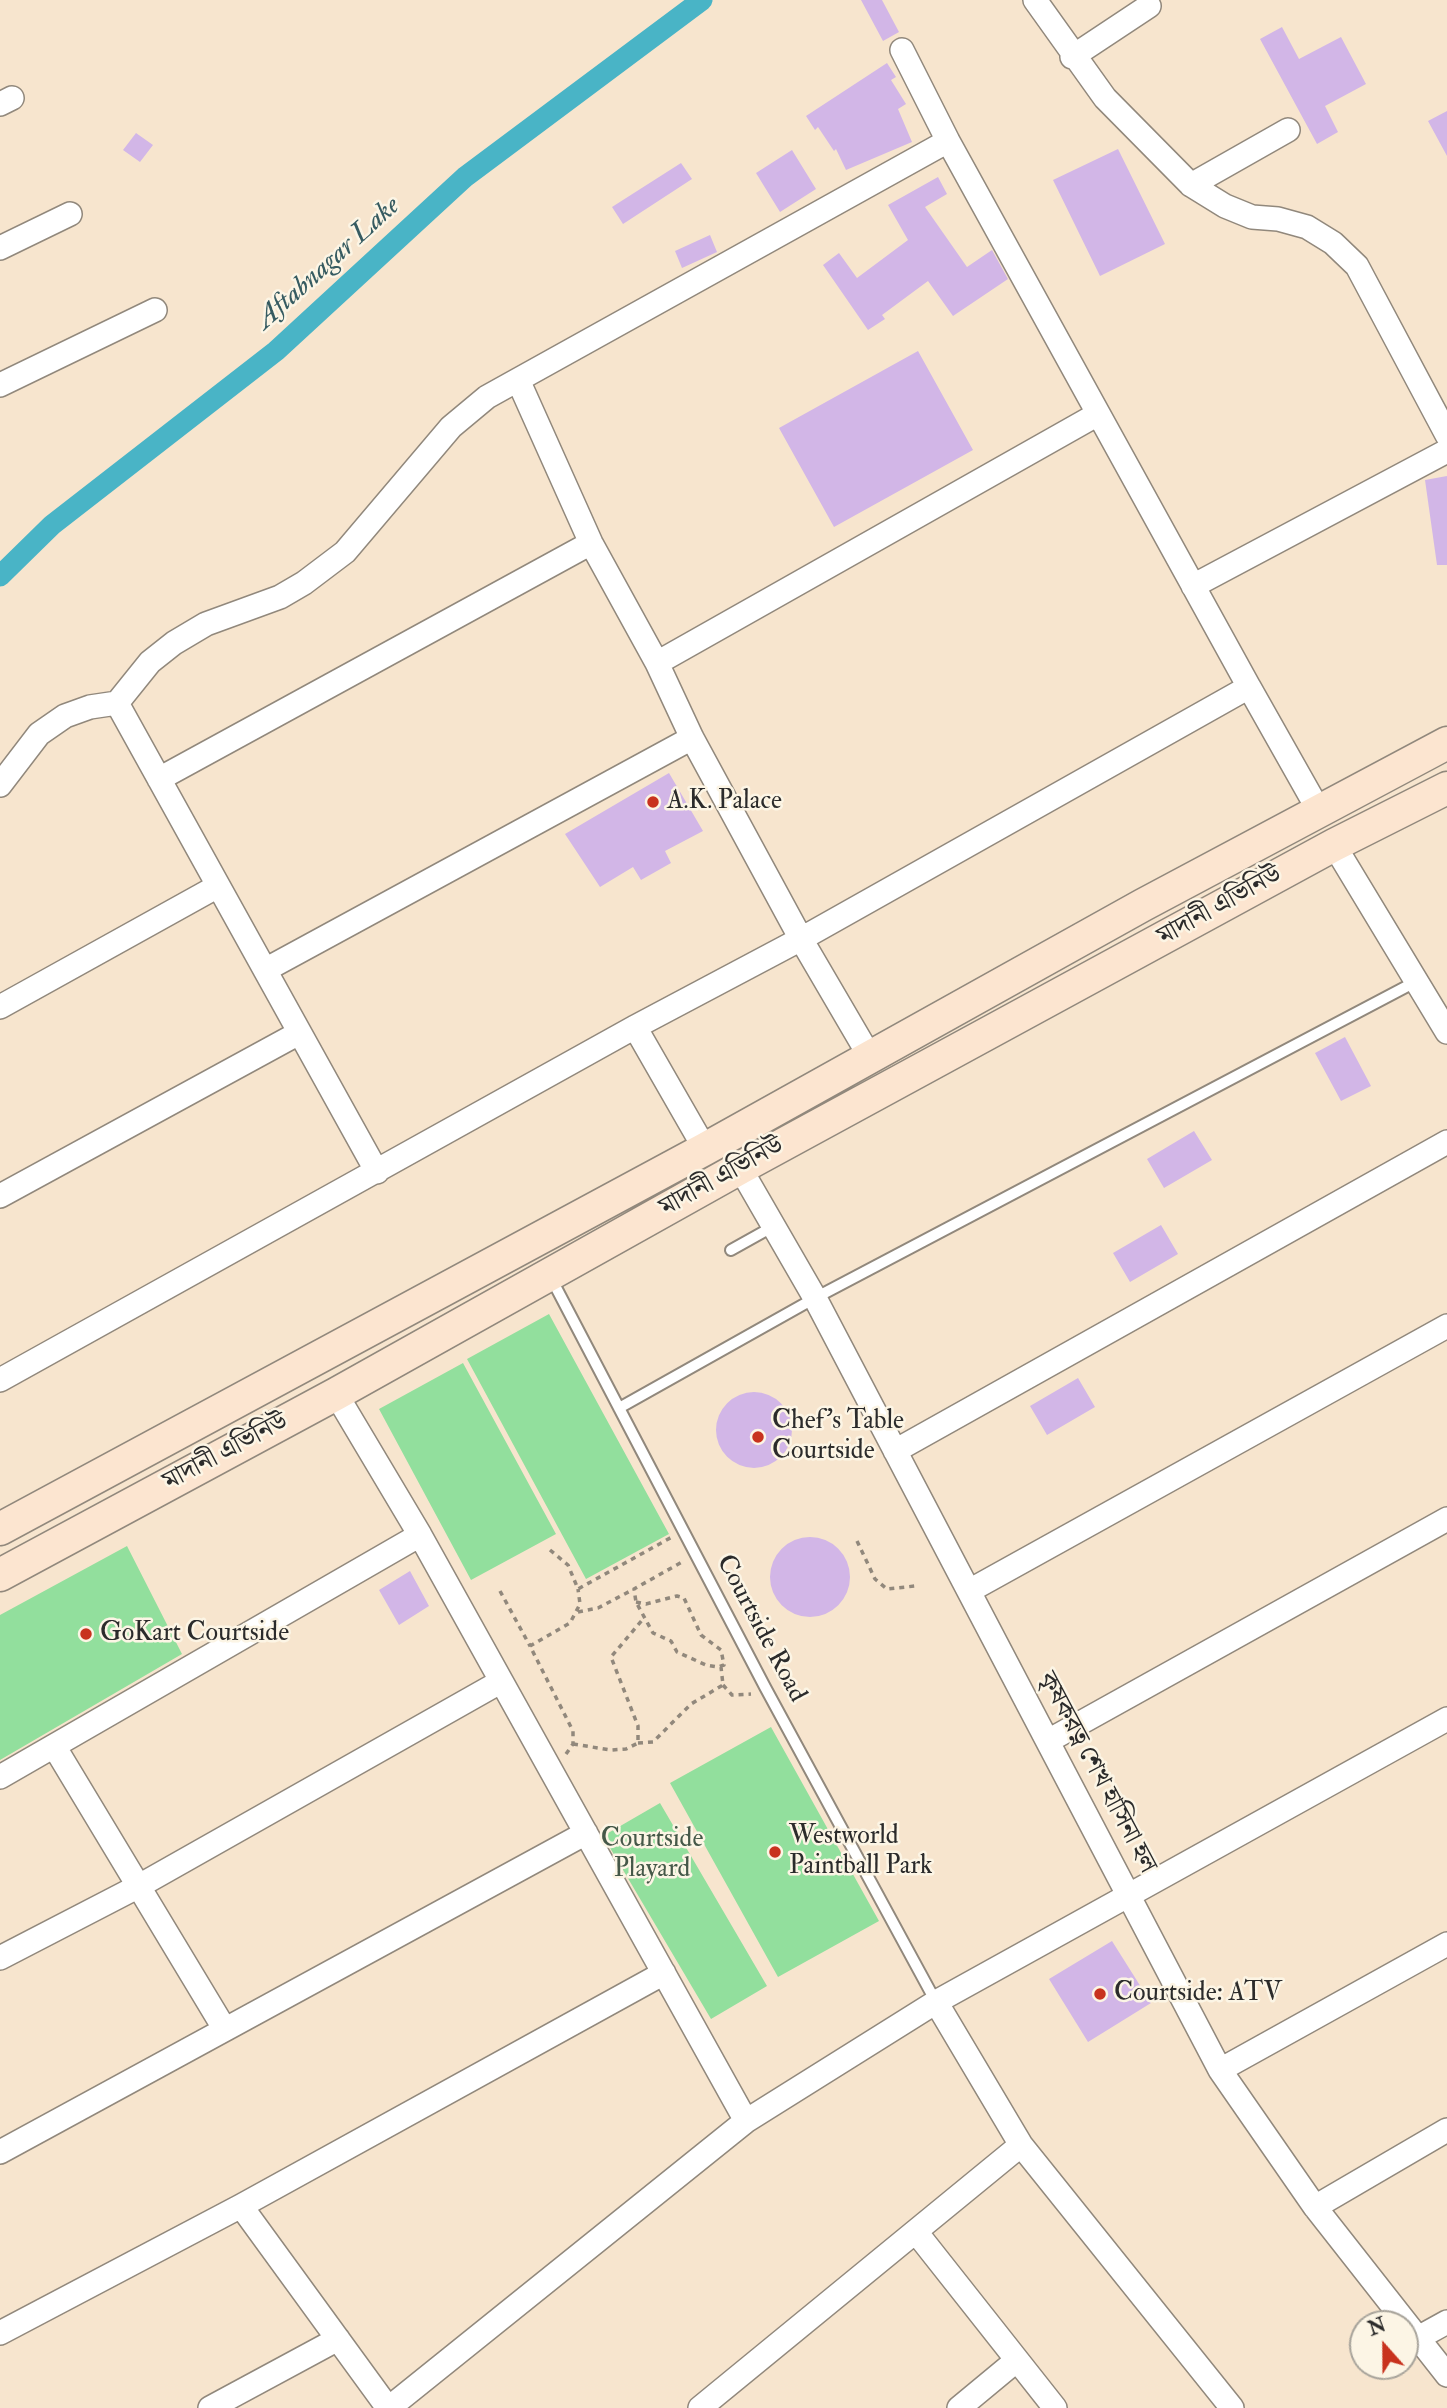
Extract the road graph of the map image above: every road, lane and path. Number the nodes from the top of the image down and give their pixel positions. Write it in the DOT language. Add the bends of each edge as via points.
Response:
graph roads {
  1 [pos="1035,0"];
  2 [pos="1149,6"];
  3 [pos="902,50"];
  4 [pos="1072,57"];
  5 [pos="1288,130"];
  6 [pos="948,141"];
  7 [pos="1191,184"];
  8 [pos="70,214"];
  9 [pos="0,248"];
  10 [pos="155,310"];
  11 [pos="518,380"];
  12 [pos="0,385"];
  13 [pos="1098,414"];
  14 [pos="1447,435"];
  15 [pos="1447,451"];
  16 [pos="591,544"];
  17 [pos="1193,586"];
  18 [pos="657,663"];
  19 [pos="1250,687"];
  20 [pos="117,703"];
  21 [pos="692,738"];
  22 [pos="1447,743"];
  23 [pos="159,779"];
  24 [pos="0,785"];
  25 [pos="1447,788"];
  26 [pos="1319,811"];
  27 [pos="1334,845"];
  28 [pos="218,886"];
  29 [pos="801,939"];
  30 [pos="265,970"];
  31 [pos="1417,981"];
  32 [pos="0,1007"];
  33 [pos="635,1027"];
  34 [pos="299,1032"];
  35 [pos="1447,1032"];
  36 [pos="870,1057"];
  37 [pos="1447,1142"];
  38 [pos="705,1149"];
  39 [pos="740,1168"];
  40 [pos="377,1172"];
  41 [pos="0,1196"];
  42 [pos="774,1226"];
  43 [pos="530,1244"];
  44 [pos="731,1250"];
  45 [pos="549,1274"];
  46 [pos="815,1298"];
  47 [pos="1447,1326"];
  48 [pos="312,1361"];
  49 [pos="0,1380"];
  50 [pos="336,1394"];
  51 [pos="619,1408"];
  52 [pos="895,1451"];
  53 [pos="1447,1519"];
  54 [pos="0,1530"];
  55 [pos="683,1531"];
  56 [pos="420,1535"];
  57 [pos="857,1541"];
  58 [pos="550,1550"];
  59 [pos="696,1555"];
  60 [pos="0,1575"];
  61 [pos="915,1586"];
  62 [pos="578,1588"];
  63 [pos="634,1589"];
  64 [pos="500,1591"];
  65 [pos="969,1591"];
  66 [pos="636,1602"];
  67 [pos="577,1613"];
  68 [pos="643,1619"];
  69 [pos="530,1646"];
  70 [pos="721,1667"];
  71 [pos="500,1682"];
  72 [pos="723,1685"];
  73 [pos="765,1687"];
  74 [pos="1447,1719"];
  75 [pos="1048,1741"];
  76 [pos="638,1743"];
  77 [pos="573,1744"];
  78 [pos="54,1746"];
  79 [pos="548,1767"];
  80 [pos="0,1777"];
  81 [pos="586,1833"];
  82 [pos="139,1886"];
  83 [pos="1130,1897"];
  84 [pos="1447,1944"];
  85 [pos="0,1958"];
  86 [pos="664,1973"];
  87 [pos="936,2002"];
  88 [pos="224,2028"];
  89 [pos="1220,2070"];
  90 [pos="746,2121"];
  91 [pos="1447,2130"];
  92 [pos="1021,2145"];
  93 [pos="0,2152"];
  94 [pos="241,2206"];
  95 [pos="1315,2207"];
  96 [pos="916,2232"];
  97 [pos="1396,2310"];
  98 [pos="1447,2322"];
  99 [pos="0,2333"];
  100 [pos="1419,2337"];
  101 [pos="338,2339"];
  102 [pos="1419,2339"];
  103 [pos="1017,2360"];
  104 [pos="1447,2375"];
  105 [pos="210,2408"];
  106 [pos="388,2408"];
  107 [pos="700,2408"];
  108 [pos="959,2408"];
  109 [pos="1055,2408"];
  110 [pos="1232,2408"];
  1 -- 4 [label="street"];
  2 -- 4 [label="street"];
  3 -- 6 [label="street"];
  4 -- 7 [label="street" via="1105,99"];
  5 -- 7 [label="street"];
  6 -- 11 [label="street"];
  6 -- 13 [label="street"];
  7 -- 14 [label="street" via="1252,217 1307,227 1357,266"];
  8 -- 9 [label="street"];
  10 -- 12 [label="street"];
  11 -- 16 [label="street"];
  11 -- 20 [label="street" via="451,427 345,552 280,597 206,624 174,643 150,662"];
  13 -- 17 [label="street"];
  13 -- 18 [label="street"];
  15 -- 17 [label="street"];
  16 -- 18 [label="street"];
  16 -- 23 [label="street"];
  17 -- 19 [label="street"];
  18 -- 21 [label="street"];
  19 -- 26 [label="street"];
  19 -- 29 [label="street"];
  20 -- 23 [label="street"];
  20 -- 24 [label="street" via="90,706 65,716 17,759"];
  21 -- 29 [label="street"];
  21 -- 30 [label="street"];
  22 -- 26 [label="main road, মাদানী এভিনিউ"];
  23 -- 28 [label="street"];
  25 -- 27 [label="main road, মাদানী এভিনিউ"];
  26 -- 36 [label="main road, মাদানী এভিনিউ"];
  27 -- 31 [label="street"];
  27 -- 39 [label="main road, মাদানী এভিনিউ"];
  28 -- 30 [label="street"];
  28 -- 32 [label="street"];
  29 -- 33 [label="street"];
  29 -- 36 [label="street"];
  30 -- 34 [label="street"];
  31 -- 35 [label="street"];
  31 -- 46 [label="lane"];
  33 -- 38 [label="street"];
  33 -- 40 [label="street"];
  34 -- 40 [label="street"];
  34 -- 41 [label="street"];
  36 -- 38 [label="main road, মাদানী এভিনিউ"];
  37 -- 52 [label="street"];
  38 -- 43 [label="main road, মাদানী এভিনিউ"];
  39 -- 42 [label="street, কৃষকরত্ন শেখ হাসিনা হল"];
  39 -- 45 [label="main road, মাদানী এভিনিউ"];
  40 -- 49 [label="street"];
  42 -- 44 [label="lane"];
  42 -- 46 [label="street, কৃষকরত্ন শেখ হাসিনা হল"];
  43 -- 45 [label="main road"];
  43 -- 48 [label="main road, মাদানী এভিনিউ"];
  45 -- 50 [label="main road, মাদানী এভিনিউ"];
  45 -- 51 [label="lane, Courtside Road"];
  46 -- 51 [label="lane"];
  46 -- 52 [label="street, কৃষকরত্ন শেখ হাসিনা হল"];
  47 -- 65 [label="street"];
  48 -- 50 [label="main road"];
  48 -- 54 [label="main road, মাদানী এভিনিউ"];
  50 -- 56 [label="street"];
  50 -- 60 [label="main road, মাদানী এভিনিউ"];
  51 -- 55 [label="lane, Courtside Road"];
  52 -- 65 [label="street, কৃষকরত্ন শেখ হাসিনা হল"];
  53 -- 75 [label="street"];
  55 -- 59 [label="lane, Courtside Road"];
  55 -- 62 [label="path"];
  56 -- 71 [label="street"];
  56 -- 78 [label="street"];
  57 -- 61 [label="path" via="875,1578 887,1589"];
  58 -- 62 [label="path" via="568,1564"];
  59 -- 63 [label="path"];
  59 -- 73 [label="lane, Courtside Road"];
  62 -- 67 [label="path"];
  63 -- 66 [label="path"];
  63 -- 67 [label="path" via="598,1608"];
  64 -- 69 [label="path"];
  65 -- 75 [label="street, কৃষকরত্ন শেখ হাসিনা হল"];
  66 -- 68 [label="path"];
  66 -- 70 [label="path" via="646,1604 677,1595 684,1598 701,1635 722,1650 725,1660"];
  67 -- 69 [label="path" via="570,1623"];
  68 -- 70 [label="path" via="653,1633 671,1641 677,1653"];
  68 -- 76 [label="path" via="611,1657 638,1726"];
  69 -- 77 [label="path" via="573,1731"];
  70 -- 72 [label="path"];
  71 -- 79 [label="street"];
  71 -- 82 [label="street"];
  72 -- 73 [label="path" via="740,1697"];
  72 -- 76 [label="path" via="691,1704 653,1742"];
  73 -- 87 [label="lane, Courtside Road"];
  74 -- 83 [label="street"];
  75 -- 83 [label="street, কৃষকরত্ন শেখ হাসিনা হল"];
  76 -- 77 [label="path" via="611,1750"];
  77 -- 79 [label="path"];
  78 -- 80 [label="street"];
  78 -- 82 [label="street"];
  79 -- 81 [label="street"];
  81 -- 86 [label="street"];
  81 -- 88 [label="street"];
  82 -- 85 [label="street"];
  82 -- 88 [label="street"];
  83 -- 87 [label="street"];
  83 -- 89 [label="street, কৃষকরত্ন শেখ হাসিনা হল"];
  84 -- 89 [label="street"];
  86 -- 90 [label="street"];
  86 -- 94 [label="street"];
  87 -- 90 [label="street"];
  87 -- 92 [label="street"];
  88 -- 93 [label="street"];
  89 -- 95 [label="street, কৃষকরত্ন শেখ হাসিনা হল"];
  90 -- 106 [label="street"];
  91 -- 95 [label="street"];
  92 -- 96 [label="street"];
  92 -- 110 [label="street"];
  94 -- 99 [label="street"];
  94 -- 101 [label="street"];
  95 -- 97 [label="street, কৃষকরত্ন শেখ হাসিনা হল"];
  96 -- 103 [label="street"];
  96 -- 107 [label="street"];
  98 -- 100 [label="street"];
  101 -- 105 [label="street"];
  101 -- 106 [label="street"];
  102 -- 104 [label="street, কৃষকরত্ন শেখ হাসিনা হল"];
  103 -- 108 [label="street"];
  103 -- 109 [label="street"];
}
